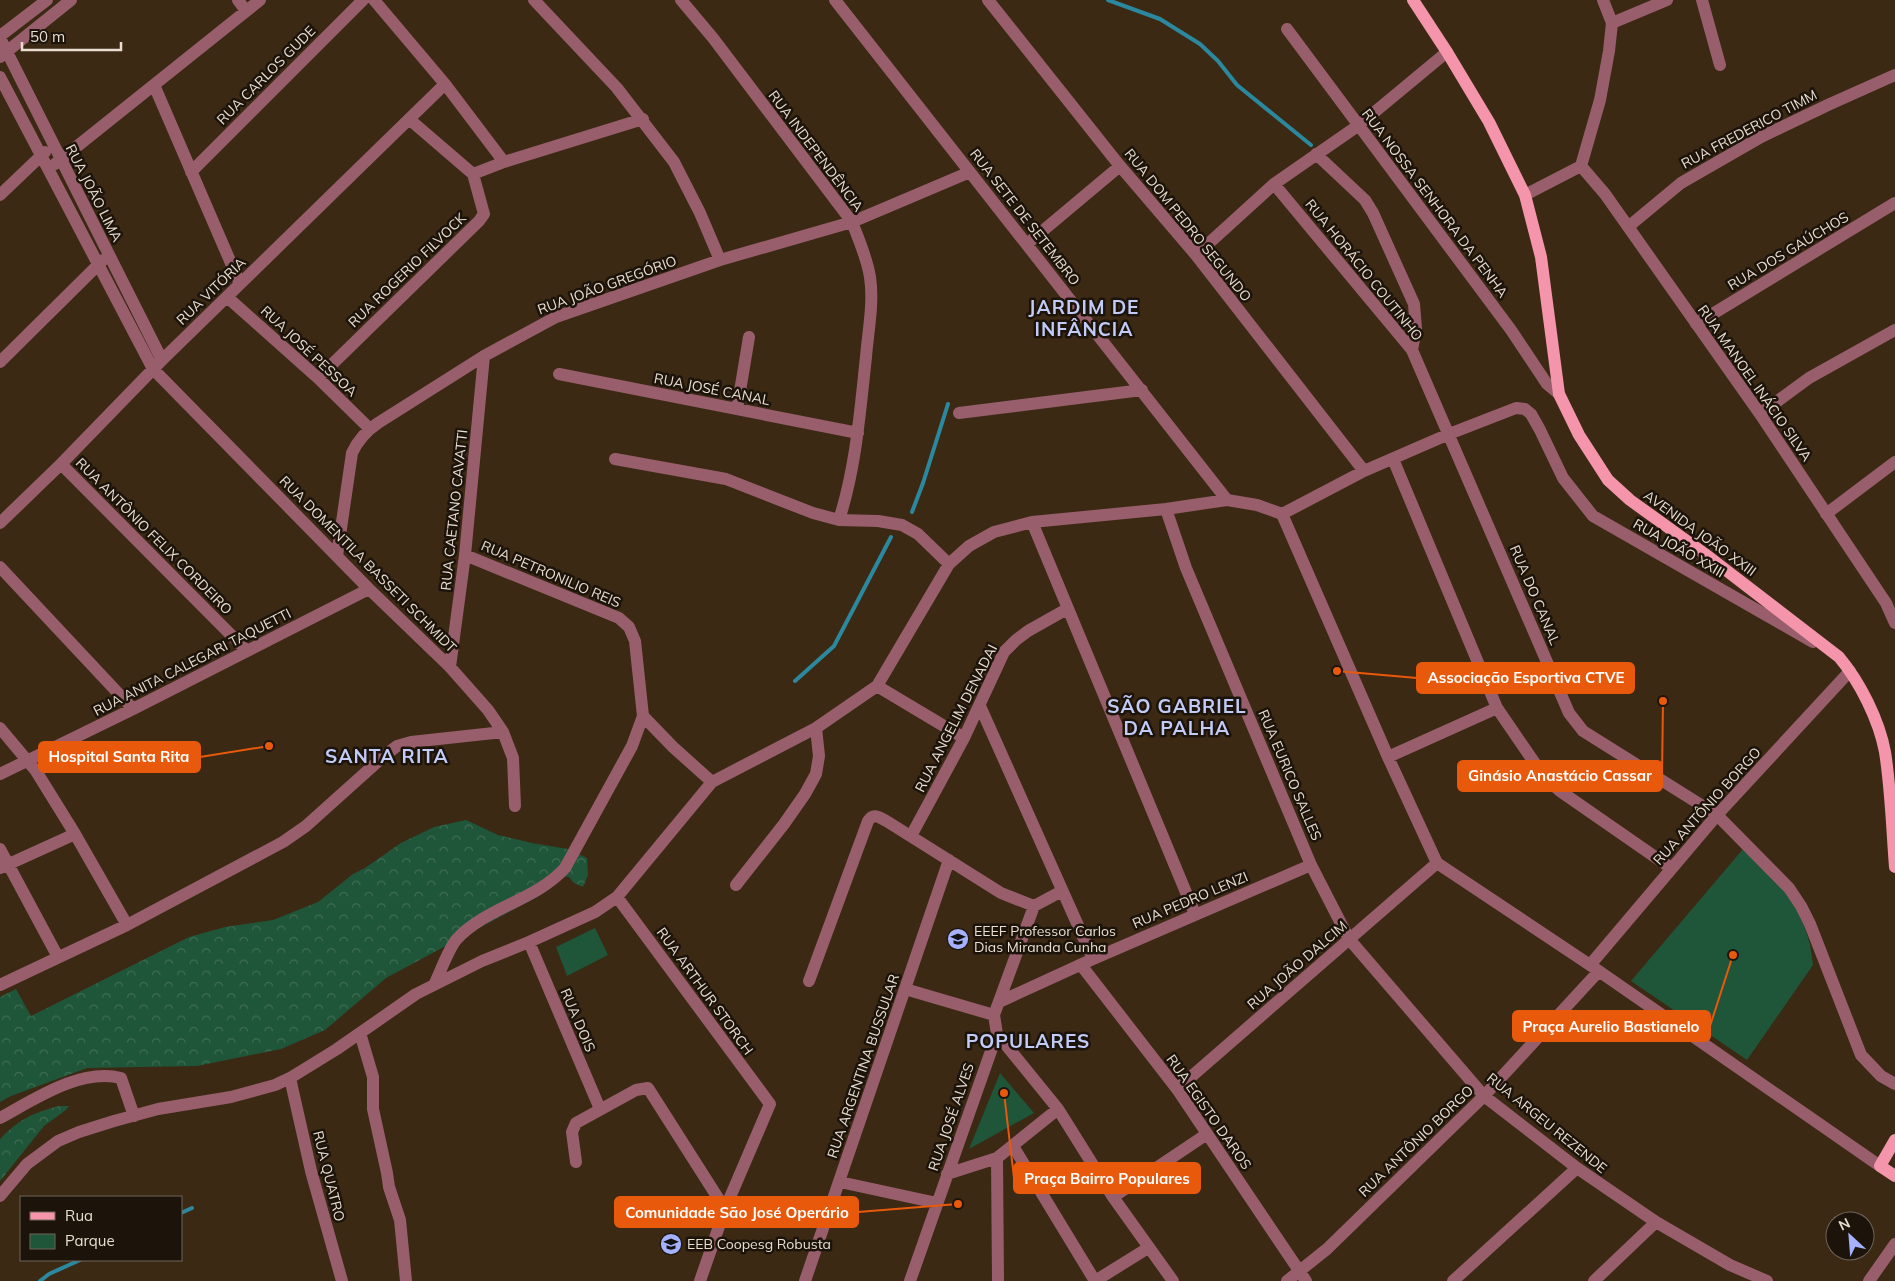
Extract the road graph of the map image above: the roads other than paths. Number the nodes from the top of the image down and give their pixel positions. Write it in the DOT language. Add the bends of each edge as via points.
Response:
graph roads {
  1 [pos="47,0"];
  2 [pos="71,0"];
  3 [pos="238,0"];
  4 [pos="260,0"];
  5 [pos="363,0"];
  6 [pos="374,0"];
  7 [pos="534,0"];
  8 [pos="681,0"];
  9 [pos="835,0"];
  10 [pos="988,0"];
  11 [pos="1413,0"];
  12 [pos="1603,0"];
  13 [pos="1667,0"];
  14 [pos="1702,0"];
  15 [pos="246,11"];
  16 [pos="1612,23"];
  17 [pos="1288,29"];
  18 [pos="0,37"];
  19 [pos="1447,52"];
  20 [pos="3,55"];
  21 [pos="1720,64"];
  22 [pos="1895,75"];
  23 [pos="0,77"];
  24 [pos="445,84"];
  25 [pos="154,85"];
  26 [pos="409,119"];
  27 [pos="643,119"];
  28 [pos="1359,125"];
  29 [pos="53,146"];
  30 [pos="1316,154"];
  31 [pos="40,156"];
  32 [pos="60,160"];
  33 [pos="504,162"];
  34 [pos="1120,166"];
  35 [pos="1581,166"];
  36 [pos="47,170"];
  37 [pos="191,172"];
  38 [pos="970,172"];
  39 [pos="473,174"];
  40 [pos="1274,184"];
  41 [pos="0,195"];
  42 [pos="1525,195"];
  43 [pos="1895,203"];
  44 [pos="852,222"];
  45 [pos="1628,227"];
  46 [pos="1027,244"];
  47 [pos="108,254"];
  48 [pos="1196,255"];
  49 [pos="720,260"];
  50 [pos="97,266"];
  51 [pos="240,284"];
  52 [pos="227,297"];
  53 [pos="1696,324"];
  54 [pos="1895,330"];
  55 [pos="749,337"];
  56 [pos="1412,350"];
  57 [pos="484,356"];
  58 [pos="162,360"];
  59 [pos="0,362"];
  60 [pos="153,369"];
  61 [pos="559,374"];
  62 [pos="318,378"];
  63 [pos="1142,390"];
  64 [pos="1559,394"];
  65 [pos="737,409"];
  66 [pos="959,413"];
  67 [pos="1760,414"];
  68 [pos="370,429"];
  69 [pos="858,433"];
  70 [pos="1449,434"];
  71 [pos="1393,459"];
  72 [pos="614,460"];
  73 [pos="1895,462"];
  74 [pos="61,464"];
  75 [pos="1364,471"];
  76 [pos="1227,500"];
  77 [pos="1166,508"];
  78 [pos="1282,514"];
  79 [pos="1826,514"];
  80 [pos="839,520"];
  81 [pos="1032,522"];
  82 [pos="0,523"];
  83 [pos="465,555"];
  84 [pos="337,556"];
  85 [pos="949,564"];
  86 [pos="0,567"];
  87 [pos="369,589"];
  88 [pos="1067,610"];
  89 [pos="1895,623"];
  90 [pos="247,650"];
  91 [pos="1839,657"];
  92 [pos="450,666"];
  93 [pos="1850,671"];
  94 [pos="878,686"];
  95 [pos="980,706"];
  96 [pos="1497,708"];
  97 [pos="133,709"];
  98 [pos="643,716"];
  99 [pos="0,728"];
  100 [pos="816,728"];
  101 [pos="503,732"];
  102 [pos="964,738"];
  103 [pos="1388,757"];
  104 [pos="29,761"];
  105 [pos="0,774"];
  106 [pos="1892,781"];
  107 [pos="712,782"];
  108 [pos="515,806"];
  109 [pos="1717,815"];
  110 [pos="75,834"];
  111 [pos="911,836"];
  112 [pos="0,849"];
  113 [pos="949,860"];
  114 [pos="1437,863"];
  115 [pos="1311,865"];
  116 [pos="4,866"];
  117 [pos="1895,866"];
  118 [pos="1671,868"];
  119 [pos="736,885"];
  120 [pos="1062,891"];
  121 [pos="617,897"];
  122 [pos="1034,906"];
  123 [pos="1195,914"];
  124 [pos="126,925"];
  125 [pos="1349,939"];
  126 [pos="529,942"];
  127 [pos="58,957"];
  128 [pos="1093,959"];
  129 [pos="1081,965"];
  130 [pos="1595,968"];
  131 [pos="809,981"];
  132 [pos="0,985"];
  133 [pos="434,985"];
  134 [pos="906,989"];
  135 [pos="1000,1002"];
  136 [pos="994,1015"];
  137 [pos="360,1033"];
  138 [pos="997,1034"];
  139 [pos="290,1078"];
  140 [pos="1895,1084"];
  141 [pos="1177,1090"];
  142 [pos="1484,1096"];
  143 [pos="600,1109"];
  144 [pos="1058,1109"];
  145 [pos="134,1116"];
  146 [pos="0,1118"];
  147 [pos="1207,1134"];
  148 [pos="1895,1140"];
  149 [pos="1013,1146"];
  150 [pos="997,1158"];
  151 [pos="576,1162"];
  152 [pos="1880,1166"];
  153 [pos="1577,1168"];
  154 [pos="947,1174"];
  155 [pos="1895,1176"];
  156 [pos="840,1182"];
  157 [pos="0,1196"];
  158 [pos="1113,1197"];
  159 [pos="937,1203"];
  160 [pos="725,1209"];
  161 [pos="1656,1222"];
  162 [pos="1895,1244"];
  163 [pos="1148,1248"];
  164 [pos="1303,1276"];
  165 [pos="342,1281"];
  166 [pos="406,1281"];
  167 [pos="700,1281"];
  168 [pos="805,1281"];
  169 [pos="910,1281"];
  170 [pos="998,1281"];
  171 [pos="1095,1281"];
  172 [pos="1173,1281"];
  173 [pos="1287,1281"];
  174 [pos="1453,1281"];
  175 [pos="1594,1281"];
  176 [pos="1767,1281"];
  177 [pos="1869,1281"];
  1 -- 18 [label="street"];
  2 -- 20 [label="street"];
  3 -- 15 [label="street"];
  4 -- 15 [label="street"];
  5 -- 37 [label="street, RUA CARLOS GUDE"];
  6 -- 24 [label="street"];
  7 -- 27 [label="street"];
  8 -- 44 [label="street, RUA INDEPENDÊNCIA"];
  9 -- 38 [label="street, RUA SETE DE SETEMBRO"];
  10 -- 34 [label="street, RUA DOM PEDRO SEGUNDO"];
  11 -- 19 [label="main road, AVENIDA JOÃO XXIII"];
  12 -- 16 [label="street"];
  13 -- 16 [label="street"];
  14 -- 21 [label="street"];
  15 -- 25 [label="street"];
  16 -- 35 [label="street" via="1600,100"];
  17 -- 28 [label="street, RUA NOSSA SENHORA DA PENHA"];
  18 -- 20 [label="street, RUA JOÃO LIMA"];
  19 -- 28 [label="street"];
  19 -- 42 [label="main road, AVENIDA JOÃO XXIII" via="1489,122"];
  20 -- 29 [label="street, RUA JOÃO LIMA"];
  22 -- 45 [label="street, RUA FREDERICO TIMM" via="1761,137 1681,183"];
  23 -- 31 [label="street"];
  24 -- 26 [label="street, RUA VITÓRIA"];
  24 -- 33 [label="street"];
  25 -- 32 [label="street"];
  25 -- 37 [label="street"];
  26 -- 39 [label="street"];
  26 -- 51 [label="street, RUA VITÓRIA"];
  27 -- 33 [label="street"];
  27 -- 49 [label="street" via="674,162"];
  28 -- 30 [label="street"];
  28 -- 64 [label="street, RUA NOSSA SENHORA DA PENHA" via="1548,384"];
  29 -- 31 [label="street"];
  29 -- 32 [label="street, RUA JOÃO LIMA"];
  30 -- 40 [label="street"];
  30 -- 56 [label="street" via="1365,200 1373,213 1414,304 1416,329"];
  31 -- 36 [label="street"];
  31 -- 41 [label="street"];
  32 -- 36 [label="street"];
  32 -- 47 [label="street, RUA JOÃO LIMA"];
  33 -- 39 [label="street"];
  34 -- 46 [label="street"];
  34 -- 48 [label="street, RUA DOM PEDRO SEGUNDO"];
  35 -- 42 [label="street"];
  35 -- 45 [label="street, RUA MANOEL INÁCIO SILVA"];
  36 -- 50 [label="street"];
  37 -- 51 [label="street"];
  38 -- 44 [label="street, RUA JOÃO GREGÓRIO"];
  38 -- 46 [label="street, RUA SETE DE SETEMBRO"];
  39 -- 62 [label="street, RUA ROGERIO FILVOCK" via="484,214 479,221"];
  40 -- 48 [label="street"];
  40 -- 56 [label="street, RUA HORÁCIO COUTINHO"];
  42 -- 64 [label="main road, AVENIDA JOÃO XXIII" via="1542,257"];
  43 -- 53 [label="street, RUA DOS GAÚCHOS"];
  44 -- 49 [label="street, RUA JOÃO GREGÓRIO"];
  44 -- 69 [label="street, RUA INDEPENDÊNCIA" via="865,255 871,303"];
  45 -- 53 [label="street, RUA MANOEL INÁCIO SILVA"];
  46 -- 63 [label="street, RUA SETE DE SETEMBRO"];
  47 -- 50 [label="street"];
  47 -- 58 [label="street, RUA JOÃO LIMA"];
  48 -- 75 [label="street, RUA DOM PEDRO SEGUNDO"];
  49 -- 57 [label="street, RUA JOÃO GREGÓRIO" via="556,318"];
  50 -- 59 [label="street"];
  50 -- 60 [label="street"];
  51 -- 52 [label="street, RUA VITÓRIA"];
  52 -- 58 [label="street, RUA VITÓRIA"];
  52 -- 62 [label="street, RUA JOSÉ PESSOA"];
  53 -- 67 [label="street, RUA MANOEL INÁCIO SILVA"];
  54 -- 67 [label="street" via="1809,378"];
  55 -- 65 [label="street"];
  56 -- 70 [label="street, RUA HORÁCIO COUTINHO"];
  57 -- 68 [label="street, RUA JOÃO GREGÓRIO"];
  57 -- 83 [label="street, RUA CAETANO CAVATTI"];
  58 -- 60 [label="street, RUA VITÓRIA"];
  60 -- 74 [label="street, RUA VITÓRIA"];
  60 -- 84 [label="street, RUA DOMENTILA BASSETI SCHMIDT"];
  61 -- 65 [label="street, RUA JOSÉ CANAL"];
  62 -- 68 [label="street, RUA JOSÉ PESSOA"];
  63 -- 66 [label="street"];
  63 -- 76 [label="street, RUA SETE DE SETEMBRO"];
  64 -- 91 [label="main road, AVENIDA JOÃO XXIII" via="1608,480"];
  65 -- 69 [label="street, RUA JOSÉ CANAL"];
  67 -- 79 [label="street, RUA MANOEL INÁCIO SILVA"];
  68 -- 84 [label="street, RUA JOÃO GREGÓRIO" via="356,443 352,453"];
  69 -- 80 [label="street, RUA INDEPENDÊNCIA" via="848,492"];
  70 -- 71 [label="street, RUA JOÃO XXIII"];
  70 -- 91 [label="street, RUA JOÃO XXIII" via="1516,408 1525,409 1540,430 1563,478 1593,516"];
  70 -- 109 [label="street, RUA DO CANAL" via="1576,723 1583,731"];
  71 -- 75 [label="street, RUA JOÃO XXIII"];
  71 -- 96 [label="street"];
  72 -- 80 [label="street" via="726,478 812,513"];
  73 -- 79 [label="street"];
  74 -- 82 [label="street, RUA VITÓRIA"];
  74 -- 90 [label="street, RUA ANTÔNIO FELIX CORDEIRO"];
  75 -- 78 [label="street, RUA JOÃO XXIII"];
  76 -- 77 [label="street"];
  76 -- 78 [label="street" via="1257,505"];
  77 -- 81 [label="street"];
  77 -- 115 [label="street, RUA EURICO SALLES" via="1186,568"];
  78 -- 103 [label="street"];
  79 -- 89 [label="street, RUA MANOEL INÁCIO SILVA" via="1886,603"];
  80 -- 85 [label="street" via="902,525 918,534"];
  81 -- 85 [label="street" via="994,532 969,546"];
  81 -- 88 [label="street"];
  83 -- 92 [label="street, RUA CAETANO CAVATTI"];
  83 -- 98 [label="street, RUA PETRONILIO REIS" via="619,618 629,627 638,654"];
  84 -- 87 [label="street, RUA DOMENTILA BASSETI SCHMIDT"];
  85 -- 94 [label="street"];
  86 -- 97 [label="street"];
  87 -- 90 [label="street, RUA ANITA CALEGARI TAQUETTI"];
  87 -- 92 [label="street, RUA DOMENTILA BASSETI SCHMIDT"];
  88 -- 95 [label="street, RUA ANGELIM DENADAI" via="1028,631 1004,652"];
  88 -- 123 [label="street"];
  90 -- 97 [label="street, RUA ANITA CALEGARI TAQUETTI"];
  91 -- 93 [label="main road, AVENIDA JOÃO XXIII"];
  92 -- 101 [label="street, RUA DOMENTILA BASSETI SCHMIDT"];
  93 -- 106 [label="main road, AVENIDA JOÃO XXIII" via="1870,708"];
  93 -- 109 [label="street, RUA ANTÔNIO BORGO"];
  94 -- 100 [label="street"];
  94 -- 102 [label="street"];
  95 -- 102 [label="street, RUA ANGELIM DENADAI"];
  95 -- 120 [label="street"];
  96 -- 103 [label="street"];
  96 -- 118 [label="street" via="1545,778"];
  97 -- 104 [label="street, RUA ANITA CALEGARI TAQUETTI"];
  98 -- 107 [label="street"];
  98 -- 133 [label="street, RUA PETRONILIO REIS" via="632,746 565,868 551,882 482,920 462,935 455,942"];
  99 -- 104 [label="street"];
  100 -- 107 [label="street"];
  100 -- 119 [label="street" via="819,756 816,774 806,794"];
  101 -- 108 [label="street, RUA DOMENTILA BASSETI SCHMIDT" via="513,758"];
  101 -- 124 [label="street" via="397,746 294,835"];
  102 -- 111 [label="street, RUA ANGELIM DENADAI"];
  103 -- 114 [label="street"];
  104 -- 105 [label="street, RUA ANITA CALEGARI TAQUETTI"];
  104 -- 110 [label="street"];
  106 -- 117 [label="main road, AVENIDA JOÃO XXIII"];
  107 -- 121 [label="street"];
  109 -- 118 [label="street, RUA ANTÔNIO BORGO"];
  109 -- 140 [label="street, RUA DO CANAL" via="1789,888 1801,906 1861,1055"];
  110 -- 116 [label="street"];
  110 -- 124 [label="street"];
  111 -- 113 [label="street"];
  111 -- 131 [label="street" via="876,816 868,821"];
  112 -- 116 [label="street"];
  113 -- 122 [label="street" via="1001,893"];
  113 -- 134 [label="street, RUA ARGENTINA BUSSULAR"];
  114 -- 125 [label="street, RUA JOÃO DALCIM"];
  114 -- 130 [label="street"];
  115 -- 123 [label="street, RUA PEDRO LENZI"];
  115 -- 125 [label="street, RUA EURICO SALLES"];
  116 -- 127 [label="street"];
  118 -- 130 [label="street, RUA ANTÔNIO BORGO"];
  120 -- 122 [label="street"];
  120 -- 128 [label="street"];
  121 -- 126 [label="street" via="595,912"];
  121 -- 160 [label="street, RUA ARTHUR STORCH" via="770,1104"];
  122 -- 135 [label="street"];
  123 -- 128 [label="street, RUA PEDRO LENZI"];
  124 -- 127 [label="street"];
  125 -- 141 [label="street, RUA JOÃO DALCIM"];
  125 -- 142 [label="street, RUA ARGEU REZENDE"];
  126 -- 133 [label="street"];
  126 -- 143 [label="street, RUA DOIS"];
  127 -- 132 [label="street"];
  128 -- 129 [label="street, RUA PEDRO LENZI"];
  129 -- 135 [label="street, RUA PEDRO LENZI"];
  129 -- 141 [label="street, RUA EGISTO DAROS"];
  130 -- 142 [label="street, RUA ANTÔNIO BORGO"];
  130 -- 152 [label="street"];
  133 -- 137 [label="street"];
  134 -- 136 [label="street"];
  134 -- 156 [label="street, RUA ARGENTINA BUSSULAR"];
  135 -- 136 [label="street"];
  136 -- 138 [label="street, RUA JOSÉ ALVES"];
  137 -- 139 [label="street"];
  137 -- 166 [label="street" via="373,1077 373,1109 389,1187 400,1220"];
  138 -- 144 [label="street"];
  138 -- 154 [label="street, RUA JOSÉ ALVES"];
  139 -- 145 [label="street" via="232,1098 158,1109"];
  139 -- 165 [label="street, RUA QUATRO" via="311,1171"];
  141 -- 147 [label="street, RUA EGISTO DAROS"];
  142 -- 153 [label="street, RUA ARGEU REZENDE"];
  142 -- 164 [label="street, RUA ANTÔNIO BORGO"];
  143 -- 151 [label="street" via="579,1120 573,1128"];
  143 -- 160 [label="street" via="636,1090 648,1088"];
  144 -- 149 [label="street"];
  144 -- 158 [label="street"];
  145 -- 146 [label="street" via="121,1078 100,1076 61,1087"];
  145 -- 157 [label="street" via="58,1141 27,1164"];
  147 -- 158 [label="street"];
  147 -- 164 [label="street, RUA EGISTO DAROS"];
  148 -- 152 [label="main road"];
  149 -- 150 [label="street"];
  149 -- 171 [label="street"];
  150 -- 154 [label="street"];
  150 -- 170 [label="street"];
  152 -- 155 [label="main road"];
  153 -- 161 [label="street, RUA ARGEU REZENDE"];
  153 -- 174 [label="street"];
  154 -- 159 [label="street, RUA JOSÉ ALVES"];
  156 -- 159 [label="street"];
  156 -- 168 [label="street, RUA ARGENTINA BUSSULAR"];
  158 -- 163 [label="street"];
  159 -- 169 [label="street, RUA JOSÉ ALVES"];
  160 -- 167 [label="street"];
  161 -- 175 [label="street"];
  161 -- 176 [label="street, RUA ARGEU REZENDE" via="1730,1265"];
  162 -- 177 [label="street"];
  163 -- 171 [label="street"];
  163 -- 172 [label="street"];
  164 -- 173 [label="street, RUA ANTÔNIO BORGO"];
}
